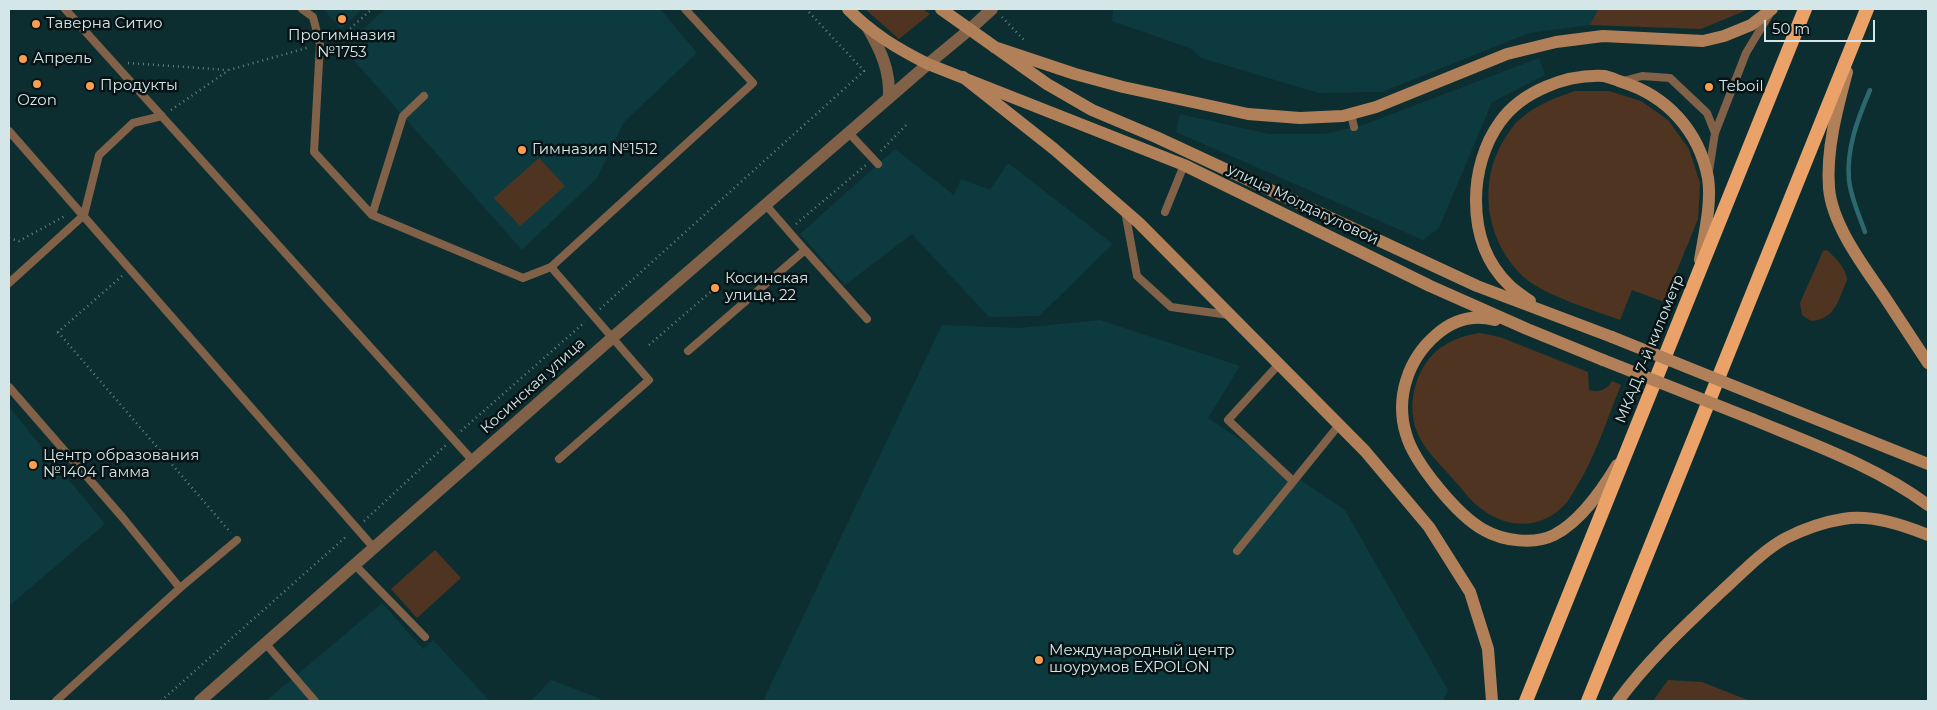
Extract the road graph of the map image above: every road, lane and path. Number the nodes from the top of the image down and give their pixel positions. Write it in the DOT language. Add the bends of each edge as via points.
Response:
graph roads {
  1 [pos="65,9"];
  2 [pos="302,9"];
  3 [pos="372,9"];
  4 [pos="685,9"];
  5 [pos="806,9"];
  6 [pos="848,9"];
  7 [pos="941,9"];
  8 [pos="992,9"];
  9 [pos="1772,9"];
  10 [pos="1805,9"];
  11 [pos="1867,9"];
  12 [pos="1927,9"];
  13 [pos="1928,14"];
  14 [pos="868,28"];
  15 [pos="969,30"];
  16 [pos="1856,35"];
  17 [pos="320,44"];
  18 [pos="994,46"];
  19 [pos="112,62"];
  20 [pos="928,64"];
  21 [pos="229,70"];
  22 [pos="963,77"];
  23 [pos="1621,81"];
  24 [pos="424,96"];
  25 [pos="889,97"];
  26 [pos="1351,114"];
  27 [pos="162,116"];
  28 [pos="906,125"];
  29 [pos="1354,127"];
  30 [pos="9,131"];
  31 [pos="848,132"];
  32 [pos="1715,133"];
  33 [pos="876,161"];
  34 [pos="1184,165"];
  35 [pos="1708,179"];
  36 [pos="765,204"];
  37 [pos="78,208"];
  38 [pos="1125,211"];
  39 [pos="1165,212"];
  40 [pos="84,215"];
  41 [pos="372,215"];
  42 [pos="788,230"];
  43 [pos="9,238"];
  44 [pos="805,250"];
  45 [pos="551,267"];
  46 [pos="131,268"];
  47 [pos="1697,276"];
  48 [pos="9,283"];
  49 [pos="715,288"];
  50 [pos="1544,311"];
  51 [pos="1230,315"];
  52 [pos="592,316"];
  53 [pos="867,319"];
  54 [pos="1527,329"];
  55 [pos="612,338"];
  56 [pos="649,345"];
  57 [pos="688,351"];
  58 [pos="1928,363"];
  59 [pos="1279,364"];
  60 [pos="9,387"];
  61 [pos="1338,425"];
  62 [pos="453,439"];
  63 [pos="1631,440"];
  64 [pos="559,459"];
  65 [pos="473,461"];
  66 [pos="1928,464"];
  67 [pos="1293,481"];
  68 [pos="1928,505"];
  69 [pos="356,528"];
  70 [pos="1928,535"];
  71 [pos="236,540"];
  72 [pos="374,548"];
  73 [pos="1236,552"];
  74 [pos="355,565"];
  75 [pos="180,588"];
  76 [pos="425,637"];
  77 [pos="266,644"];
  78 [pos="56,701"];
  79 [pos="161,701"];
  80 [pos="200,701"];
  81 [pos="315,701"];
  82 [pos="1492,701"];
  83 [pos="1526,701"];
  84 [pos="1588,701"];
  85 [pos="1618,701"];
  1 -- 19 [label="lane"];
  2 -- 17 [label="lane" via="313,17"];
  3 -- 17 [label="path" via="344,35"];
  4 -- 45 [label="lane" via="753,83"];
  5 -- 52 [label="path" via="864,71"];
  6 -- 14 [label="main road, улица Молдагуловой"];
  7 -- 15 [label="main road, улица Молдагуловой"];
  8 -- 15 [label="street, Косинская улица"];
  9 -- 26 [label="main road" via="1751,25 1703,41 1602,36 1556,42 1507,54"];
  9 -- 32 [label="lane" via="1746,53"];
  10 -- 47 [label="highway, МКАД, 7-й километр"];
  11 -- 16 [label="highway"];
  12 -- 13 [label="path"];
  14 -- 20 [label="main road, улица Молдагуловой" via="894,47"];
  14 -- 25 [label="street" via="886,64"];
  15 -- 18 [label="main road, улица Молдагуловой"];
  15 -- 20 [label="street, Косинская улица"];
  16 -- 58 [label="main road" via="1838,107 1829,190 1836,215 1855,253"];
  16 -- 84 [label="highway"];
  17 -- 21 [label="path"];
  17 -- 41 [label="lane" via="314,152"];
  18 -- 26 [label="main road" via="1075,74 1248,114 1300,118"];
  18 -- 50 [label="main road, улица Молдагуловой" via="1047,84 1092,110 1476,286"];
  19 -- 21 [label="path"];
  19 -- 27 [label="lane"];
  20 -- 22 [label="main road, улица Молдагуловой"];
  20 -- 25 [label="street, Косинская улица"];
  21 -- 27 [label="path"];
  22 -- 34 [label="main road, улица Молдагуловой"];
  22 -- 38 [label="main road"];
  23 -- 32 [label="lane" via="1642,76 1670,78 1708,113"];
  23 -- 35 [label="main road" via="1663,101 1685,124 1701,154"];
  23 -- 50 [label="main road" via="1605,76 1576,78 1547,87 1520,101 1500,121 1484,151 1476,184 1476,216 1481,245 1509,286"];
  24 -- 41 [label="lane" via="403,116"];
  25 -- 31 [label="street, Косинская улица"];
  26 -- 29 [label="lane"];
  27 -- 40 [label="lane" via="134,123 99,155"];
  27 -- 62 [label="lane"];
  28 -- 33 [label="path"];
  30 -- 37 [label="lane"];
  31 -- 33 [label="lane"];
  31 -- 36 [label="street, Косинская улица"];
  32 -- 35 [label="lane"];
  33 -- 42 [label="path"];
  34 -- 39 [label="lane"];
  34 -- 54 [label="main road, улица Молдагуловой" via="1430,286"];
  35 -- 47 [label="main road" via="1708,217"];
  36 -- 42 [label="lane"];
  36 -- 55 [label="street, Косинская улица"];
  37 -- 40 [label="lane"];
  37 -- 43 [label="path" via="19,241"];
  38 -- 51 [label="main road"];
  38 -- 51 [label="lane" via="1137,276 1171,307"];
  40 -- 46 [label="lane"];
  40 -- 48 [label="lane"];
  41 -- 45 [label="lane" via="523,278"];
  42 -- 44 [label="lane"];
  44 -- 53 [label="lane"];
  44 -- 57 [label="lane"];
  45 -- 52 [label="lane"];
  46 -- 69 [label="lane"];
  46 -- 71 [label="path" via="58,332"];
  47 -- 63 [label="highway, МКАД, 7-й километр"];
  49 -- 56 [label="path"];
  50 -- 66 [label="main road, улица Молдагуловой, bridge"];
  51 -- 59 [label="main road"];
  52 -- 55 [label="lane"];
  52 -- 62 [label="path"];
  54 -- 63 [label="main road" via="1485,317 1463,319 1444,328 1425,344 1411,365 1404,386 1402,410 1406,435 1418,460 1442,492 1484,530 1508,538 1531,540 1553,535 1575,518 1603,488"];
  54 -- 68 [label="main road, улица Молдагуловой, bridge" via="1867,467 1906,488"];
  55 -- 64 [label="lane" via="650,380"];
  55 -- 65 [label="street, Косинская улица"];
  59 -- 61 [label="main road"];
  59 -- 67 [label="lane" via="1228,420"];
  60 -- 75 [label="lane"];
  61 -- 67 [label="lane"];
  61 -- 82 [label="main road" via="1365,451 1429,527 1470,592 1488,649"];
  62 -- 65 [label="lane"];
  62 -- 69 [label="path"];
  63 -- 83 [label="highway, МКАД, 7-й километр"];
  65 -- 72 [label="street, Косинская улица"];
  67 -- 73 [label="lane"];
  69 -- 72 [label="lane"];
  69 -- 79 [label="path"];
  70 -- 85 [label="main road" via="1906,526 1845,518 1814,526 1785,539 1750,565 1673,638"];
  71 -- 75 [label="lane"];
  72 -- 74 [label="street, Косинская улица"];
  74 -- 76 [label="lane"];
  74 -- 77 [label="street, Косинская улица"];
  75 -- 78 [label="lane"];
  77 -- 80 [label="street, Косинская улица"];
  77 -- 81 [label="lane"];
}
